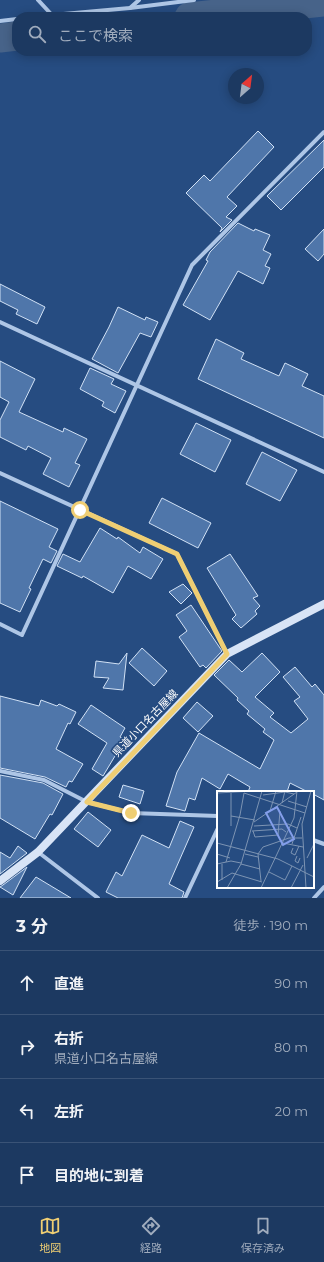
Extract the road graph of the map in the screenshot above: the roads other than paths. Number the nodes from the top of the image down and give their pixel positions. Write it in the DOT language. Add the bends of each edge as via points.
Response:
graph roads {
  1 [pos="38,0"];
  2 [pos="139,0"];
  3 [pos="194,0"];
  4 [pos="130,8"];
  5 [pos="49,12"];
  6 [pos="77,12"];
  7 [pos="12,20"];
  8 [pos="0,21"];
  9 [pos="324,132"];
  10 [pos="0,322"];
  11 [pos="136,385"];
  12 [pos="324,472"];
  13 [pos="0,473"];
  14 [pos="80,510"];
  15 [pos="324,604"];
  16 [pos="0,624"];
  17 [pos="227,654"];
  18 [pos="0,771"];
  19 [pos="87,802"];
  20 [pos="217,816"];
  21 [pos="217,830"];
  22 [pos="314,840"];
  23 [pos="324,844"];
  24 [pos="38,852"];
  25 [pos="0,881"];
  26 [pos="324,887"];
  27 [pos="98,898"];
  28 [pos="185,898"];
  29 [pos="314,898"];
  1 -- 5 [label="street"];
  2 -- 4 [label="street"];
  3 -- 4 [label="street"];
  4 -- 6 [label="street"];
  7 -- 8 [label="street"];
  9 -- 11 [label="street" via="192,265"];
  10 -- 11 [label="street"];
  11 -- 12 [label="street"];
  11 -- 14 [label="street"];
  13 -- 14 [label="street"];
  14 -- 16 [label="street" via="22,634"];
  14 -- 17 [label="street" via="177,554"];
  15 -- 17 [label="main road, 県道小口名古屋線"];
  17 -- 19 [label="main road, 県道小口名古屋線"];
  18 -- 19 [label="street" via="44,780"];
  19 -- 20 [label="street" via="131,813"];
  19 -- 24 [label="main road, 県道小口名古屋線"];
  21 -- 28 [label="street"];
  22 -- 23 [label="street"];
  24 -- 25 [label="main road, 県道小口名古屋線"];
  24 -- 27 [label="street"];
  26 -- 29 [label="street"];
}
